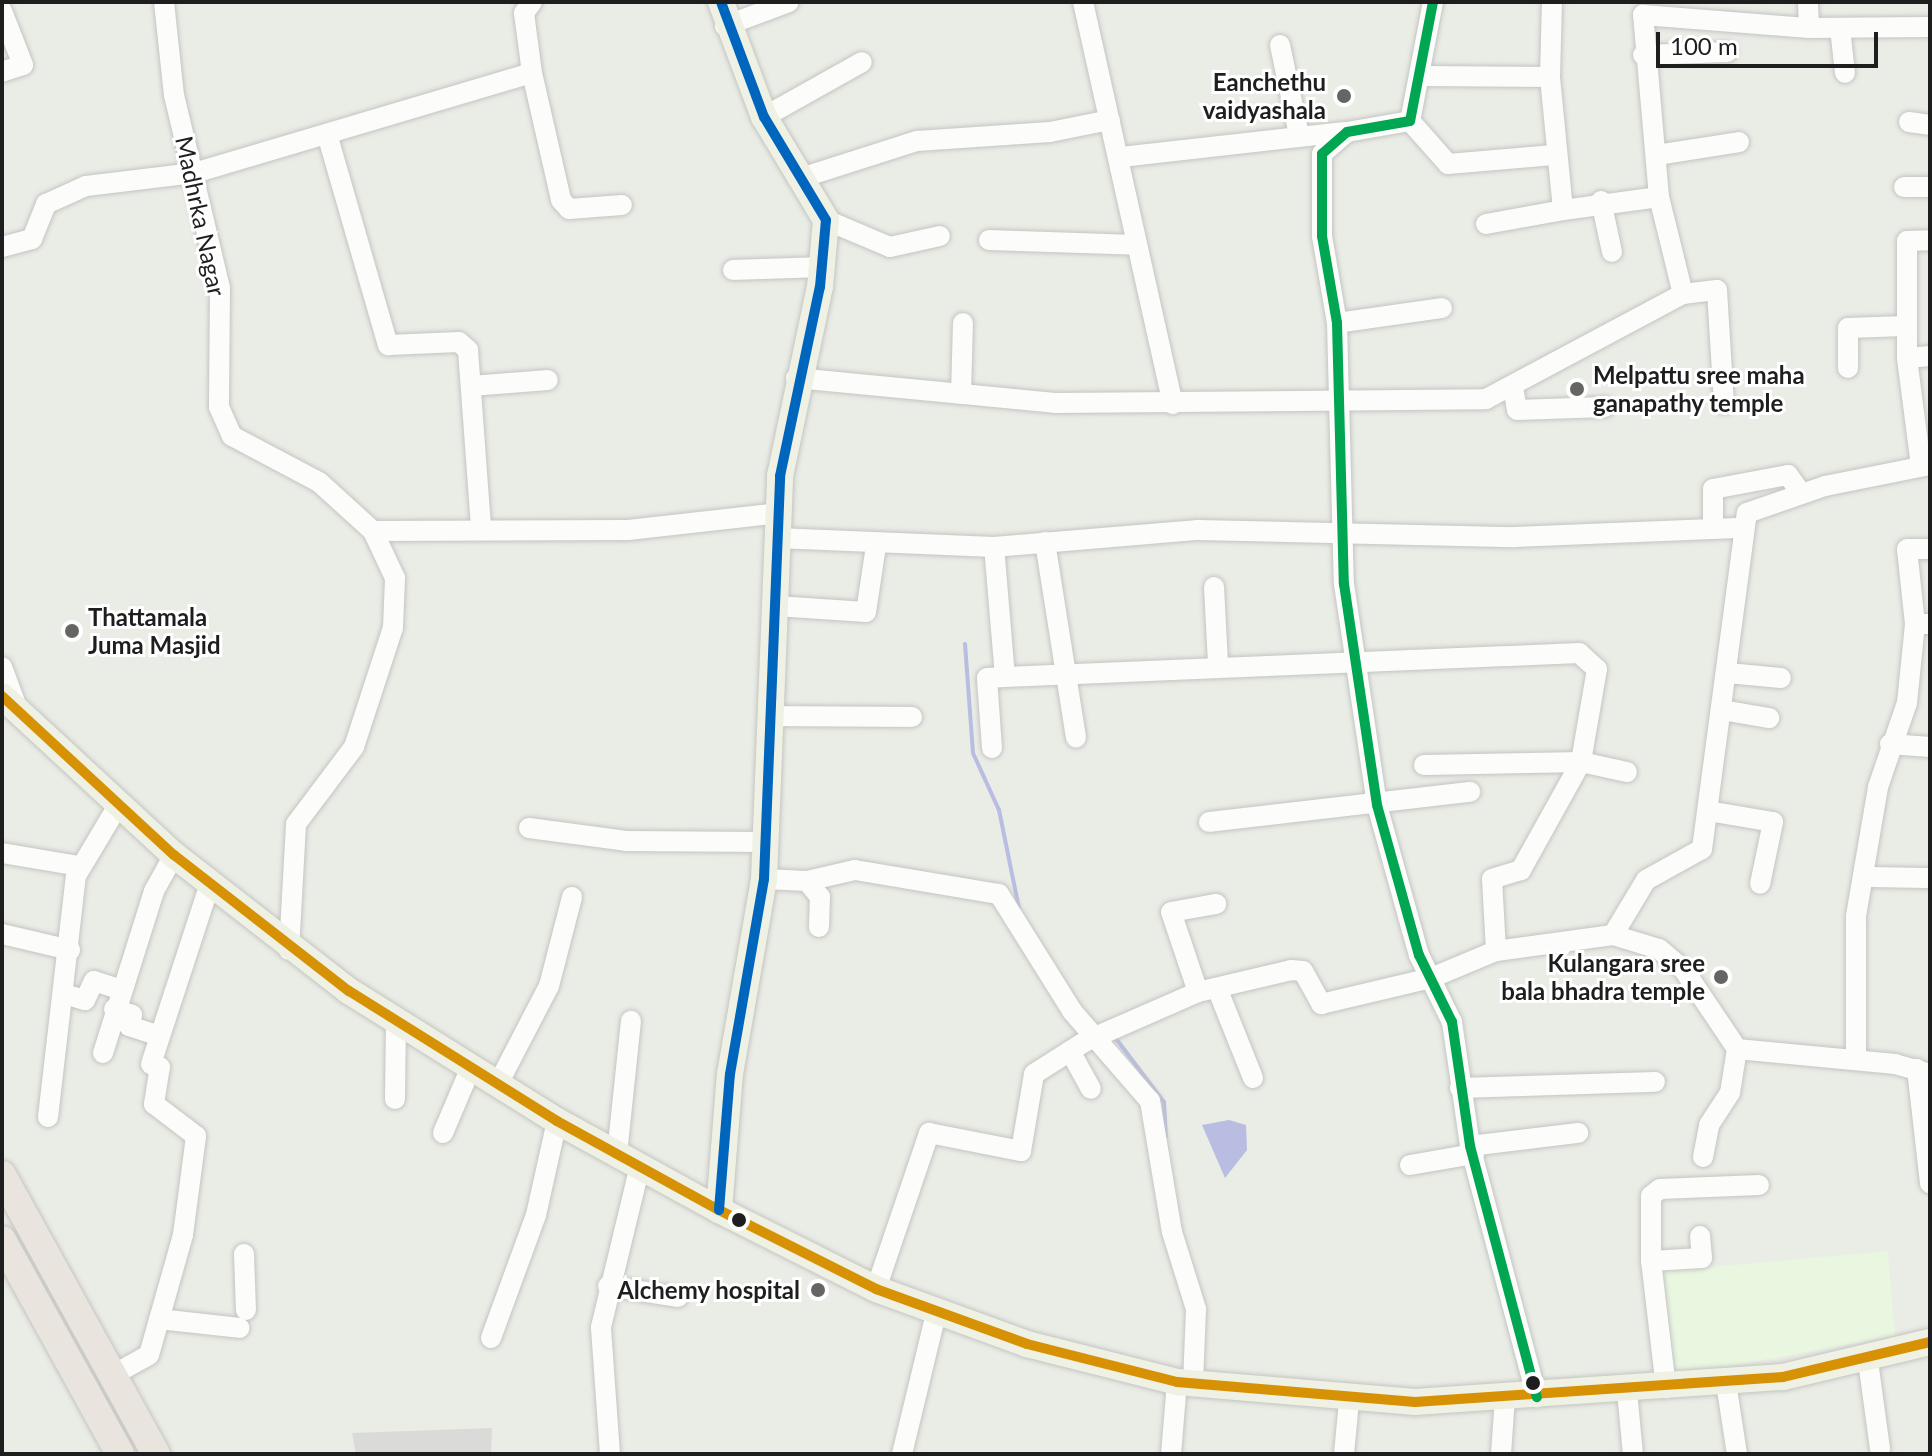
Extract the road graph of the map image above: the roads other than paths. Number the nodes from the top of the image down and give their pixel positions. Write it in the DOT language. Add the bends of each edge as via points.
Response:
graph roads {
  1 [pos="164,2"];
  2 [pos="532,2"];
  3 [pos="789,2"];
  4 [pos="1083,2"];
  5 [pos="1433,2"];
  6 [pos="1552,2"];
  7 [pos="1808,2"];
  8 [pos="2,11"];
  9 [pos="723,14"];
  10 [pos="1930,27"];
  11 [pos="1809,28"];
  12 [pos="1840,28"];
  13 [pos="1280,45"];
  14 [pos="1727,52"];
  15 [pos="1643,55"];
  16 [pos="862,62"];
  17 [pos="2,72"];
  18 [pos="532,73"];
  19 [pos="1845,73"];
  20 [pos="1423,76"];
  21 [pos="1550,77"];
  22 [pos="764,117"];
  23 [pos="1110,120"];
  24 [pos="1410,121"];
  25 [pos="1909,122"];
  26 [pos="1930,125"];
  27 [pos="1347,132"];
  28 [pos="327,134"];
  29 [pos="1299,135"];
  30 [pos="1739,142"];
  31 [pos="1554,155"];
  32 [pos="1657,155"];
  33 [pos="1121,157"];
  34 [pos="194,173"];
  35 [pos="804,177"];
  36 [pos="1904,187"];
  37 [pos="1930,187"];
  38 [pos="1659,197"];
  39 [pos="1601,201"];
  40 [pos="622,205"];
  41 [pos="1563,210"];
  42 [pos="826,220"];
  43 [pos="1486,224"];
  44 [pos="940,236"];
  45 [pos="989,240"];
  46 [pos="1930,240"];
  47 [pos="1136,245"];
  48 [pos="2,247"];
  49 [pos="1612,252"];
  50 [pos="822,267"];
  51 [pos="733,270"];
  52 [pos="1683,294"];
  53 [pos="1442,308"];
  54 [pos="963,323"];
  55 [pos="1337,323"];
  56 [pos="1905,326"];
  57 [pos="1930,356"];
  58 [pos="1907,358"];
  59 [pos="1848,368"];
  60 [pos="796,378"];
  61 [pos="548,380"];
  62 [pos="471,386"];
  63 [pos="1513,387"];
  64 [pos="961,394"];
  65 [pos="1338,399"];
  66 [pos="1173,404"];
  67 [pos="1724,404"];
  68 [pos="1605,407"];
  69 [pos="1926,466"];
  70 [pos="1801,493"];
  71 [pos="778,526"];
  72 [pos="1344,528"];
  73 [pos="1743,528"];
  74 [pos="481,529"];
  75 [pos="1713,529"];
  76 [pos="373,531"];
  77 [pos="1045,542"];
  78 [pos="876,546"];
  79 [pos="994,547"];
  80 [pos="1930,549"];
  81 [pos="1214,587"];
  82 [pos="776,606"];
  83 [pos="1922,624"];
  84 [pos="1351,661"];
  85 [pos="1218,664"];
  86 [pos="2,667"];
  87 [pos="1063,673"];
  88 [pos="1728,673"];
  89 [pos="1005,677"];
  90 [pos="1781,678"];
  91 [pos="10,703"];
  92 [pos="1722,710"];
  93 [pos="772,716"];
  94 [pos="912,717"];
  95 [pos="1769,718"];
  96 [pos="1076,738"];
  97 [pos="1890,744"];
  98 [pos="1930,747"];
  99 [pos="992,748"];
  100 [pos="1581,762"];
  101 [pos="1424,765"];
  102 [pos="1627,772"];
  103 [pos="1470,792"];
  104 [pos="119,804"];
  105 [pos="1377,805"];
  106 [pos="1708,811"];
  107 [pos="1209,822"];
  108 [pos="529,828"];
  109 [pos="764,842"];
  110 [pos="2,853"];
  111 [pos="174,855"];
  112 [pos="79,866"];
  113 [pos="1866,877"];
  114 [pos="1930,878"];
  115 [pos="764,879"];
  116 [pos="807,881"];
  117 [pos="210,883"];
  118 [pos="1760,884"];
  119 [pos="572,897"];
  120 [pos="1216,904"];
  121 [pos="819,927"];
  122 [pos="2,934"];
  123 [pos="1613,935"];
  124 [pos="70,950"];
  125 [pos="289,950"];
  126 [pos="1496,951"];
  127 [pos="1431,978"];
  128 [pos="1208,990"];
  129 [pos="64,994"];
  130 [pos="116,999"];
  131 [pos="396,1018"];
  132 [pos="631,1021"];
  133 [pos="157,1035"];
  134 [pos="1098,1037"];
  135 [pos="1737,1049"];
  136 [pos="1070,1051"];
  137 [pos="103,1053"];
  138 [pos="1856,1059"];
  139 [pos="472,1065"];
  140 [pos="1923,1071"];
  141 [pos="1253,1078"];
  142 [pos="499,1082"];
  143 [pos="1655,1082"];
  144 [pos="1460,1088"];
  145 [pos="1091,1089"];
  146 [pos="395,1099"];
  147 [pos="48,1117"];
  148 [pos="557,1121"];
  149 [pos="443,1133"];
  150 [pos="1578,1133"];
  151 [pos="1472,1150"];
  152 [pos="1703,1157"];
  153 [pos="628,1160"];
  154 [pos="1410,1165"];
  155 [pos="2,1175"];
  156 [pos="1930,1183"];
  157 [pos="1759,1185"];
  158 [pos="719,1210"];
  159 [pos="1700,1236"];
  160 [pos="2,1240"];
  161 [pos="244,1254"];
  162 [pos="1651,1261"];
  163 [pos="608,1286"];
  164 [pos="876,1289"];
  165 [pos="678,1297"];
  166 [pos="936,1313"];
  167 [pos="159,1319"];
  168 [pos="491,1338"];
  169 [pos="1930,1342"];
  170 [pos="1868,1361"];
  171 [pos="113,1375"];
  172 [pos="1185,1383"];
  173 [pos="1726,1383"];
  174 [pos="1666,1388"];
  175 [pos="1627,1391"];
  176 [pos="1505,1397"];
  177 [pos="1537,1397"];
  178 [pos="1349,1401"];
  179 [pos="1880,1449"];
  180 [pos="120,1454"];
  181 [pos="156,1454"];
  182 [pos="610,1454"];
  183 [pos="902,1454"];
  184 [pos="1171,1454"];
  185 [pos="1344,1454"];
  186 [pos="1501,1454"];
  187 [pos="1633,1454"];
  188 [pos="1737,1454"];
  1 -- 34 [label="street, Madhrka Nagar" via="174,95"];
  2 -- 18 [label="street" via="524,13"];
  3 -- 9 [label="street"];
  4 -- 23 [label="street"];
  5 -- 20 [label="street"];
  6 -- 21 [label="street"];
  7 -- 11 [label="street"];
  8 -- 17 [label="street" via="23,65"];
  9 -- 22 [label="main road"];
  10 -- 12 [label="street"];
  11 -- 12 [label="street"];
  11 -- 15 [label="street" via="1655,12 1640,22"];
  12 -- 19 [label="street"];
  13 -- 29 [label="street"];
  14 -- 15 [label="street"];
  15 -- 32 [label="street"];
  16 -- 22 [label="street"];
  18 -- 28 [label="street"];
  18 -- 40 [label="street" via="565,206"];
  20 -- 21 [label="street"];
  20 -- 24 [label="street"];
  21 -- 31 [label="street"];
  22 -- 35 [label="main road"];
  23 -- 33 [label="street"];
  23 -- 35 [label="street" via="1050,132 917,141"];
  24 -- 27 [label="street"];
  24 -- 31 [label="street" via="1448,164"];
  25 -- 26 [label="street"];
  27 -- 29 [label="street"];
  27 -- 55 [label="street" via="1331,139 1319,176"];
  28 -- 34 [label="street"];
  28 -- 62 [label="street" via="388,345 463,343"];
  29 -- 33 [label="street"];
  30 -- 32 [label="street"];
  31 -- 41 [label="street"];
  32 -- 38 [label="street"];
  33 -- 47 [label="street"];
  34 -- 48 [label="street" via="86,186 46,204 32,239"];
  34 -- 76 [label="street, Madhrka Nagar" via="220,288 221,420 232,436 319,482"];
  35 -- 42 [label="main road"];
  36 -- 37 [label="street"];
  38 -- 39 [label="street"];
  38 -- 52 [label="street"];
  39 -- 41 [label="street"];
  39 -- 49 [label="street"];
  41 -- 43 [label="street"];
  42 -- 44 [label="street" via="890,247"];
  42 -- 50 [label="main road"];
  45 -- 47 [label="street"];
  46 -- 56 [label="street" via="1907,241"];
  47 -- 66 [label="street"];
  50 -- 51 [label="street"];
  50 -- 60 [label="main road"];
  52 -- 63 [label="street"];
  52 -- 67 [label="street" via="1717,290"];
  53 -- 55 [label="street"];
  54 -- 64 [label="street"];
  55 -- 65 [label="street"];
  56 -- 58 [label="street"];
  56 -- 59 [label="street" via="1848,328"];
  57 -- 58 [label="street"];
  58 -- 69 [label="street"];
  60 -- 64 [label="street"];
  60 -- 71 [label="main road"];
  61 -- 62 [label="street"];
  62 -- 74 [label="street"];
  63 -- 65 [label="street" via="1469,403"];
  63 -- 68 [label="street" via="1517,410"];
  64 -- 66 [label="street"];
  65 -- 66 [label="street"];
  65 -- 72 [label="street"];
  69 -- 70 [label="street"];
  70 -- 73 [label="street" via="1747,513"];
  70 -- 75 [label="street" via="1788,475 1713,489"];
  71 -- 74 [label="street"];
  71 -- 78 [label="street"];
  71 -- 82 [label="main road"];
  72 -- 75 [label="street" via="1514,537"];
  72 -- 77 [label="street"];
  72 -- 84 [label="street"];
  73 -- 75 [label="street"];
  73 -- 88 [label="street"];
  74 -- 76 [label="street"];
  76 -- 125 [label="street" via="395,578 393,628 354,747 296,824"];
  77 -- 79 [label="street"];
  77 -- 87 [label="street"];
  78 -- 79 [label="street"];
  78 -- 82 [label="street" via="866,612"];
  79 -- 89 [label="street"];
  80 -- 83 [label="street" via="1907,549"];
  81 -- 85 [label="street"];
  82 -- 93 [label="main road"];
  83 -- 97 [label="street" via="1907,703"];
  84 -- 85 [label="street"];
  84 -- 100 [label="street" via="1579,653 1597,669"];
  84 -- 105 [label="street"];
  85 -- 87 [label="street"];
  86 -- 91 [label="street"];
  87 -- 89 [label="street"];
  87 -- 96 [label="street"];
  88 -- 90 [label="street"];
  88 -- 92 [label="street"];
  89 -- 99 [label="street" via="987,678"];
  91 -- 104 [label="main road"];
  92 -- 95 [label="street"];
  92 -- 106 [label="street"];
  93 -- 94 [label="street"];
  93 -- 109 [label="main road"];
  97 -- 98 [label="street"];
  97 -- 113 [label="street"];
  100 -- 101 [label="street"];
  100 -- 102 [label="street"];
  100 -- 126 [label="street" via="1521,870 1492,879"];
  103 -- 105 [label="street"];
  104 -- 111 [label="main road"];
  104 -- 112 [label="street"];
  105 -- 107 [label="street"];
  105 -- 127 [label="street"];
  106 -- 118 [label="street" via="1773,822"];
  106 -- 123 [label="street" via="1702,849 1646,880"];
  108 -- 109 [label="street" via="626,841"];
  109 -- 115 [label="main road"];
  110 -- 112 [label="street"];
  111 -- 117 [label="main road"];
  111 -- 130 [label="street"];
  112 -- 124 [label="street"];
  113 -- 114 [label="street"];
  113 -- 138 [label="street" via="1856,916"];
  115 -- 116 [label="street"];
  115 -- 158 [label="main road" via="730,1074"];
  116 -- 121 [label="street" via="820,897"];
  116 -- 134 [label="street" via="855,870 999,894 1072,1011"];
  117 -- 125 [label="main road"];
  117 -- 133 [label="street"];
  119 -- 142 [label="street" via="549,986"];
  120 -- 128 [label="street" via="1171,912"];
  122 -- 124 [label="street"];
  123 -- 126 [label="street"];
  123 -- 135 [label="street" via="1659,949 1684,970"];
  124 -- 129 [label="street"];
  125 -- 131 [label="main road"];
  126 -- 127 [label="street"];
  127 -- 128 [label="street" via="1321,1004 1303,971"];
  127 -- 144 [label="street" via="1452,1022"];
  128 -- 134 [label="street"];
  128 -- 141 [label="street"];
  129 -- 130 [label="street" via="85,1000 94,981"];
  129 -- 147 [label="street"];
  130 -- 133 [label="street" via="132,1015 129,1026"];
  130 -- 137 [label="street"];
  131 -- 139 [label="main road"];
  131 -- 146 [label="street"];
  132 -- 153 [label="street"];
  133 -- 167 [label="street" via="154,1104 196,1136 183,1235"];
  134 -- 136 [label="street"];
  134 -- 172 [label="street" via="1150,1101 1172,1232 1196,1309"];
  135 -- 138 [label="street"];
  135 -- 152 [label="street" via="1730,1093 1709,1125"];
  136 -- 145 [label="street"];
  136 -- 164 [label="street" via="1034,1074 1021,1151 929,1133 923,1138"];
  138 -- 140 [label="street"];
  139 -- 142 [label="main road"];
  139 -- 149 [label="street"];
  140 -- 156 [label="street"];
  142 -- 148 [label="main road"];
  143 -- 144 [label="street"];
  144 -- 151 [label="street"];
  148 -- 153 [label="main road"];
  148 -- 168 [label="street" via="536,1215"];
  150 -- 151 [label="street"];
  151 -- 154 [label="street"];
  151 -- 177 [label="street"];
  153 -- 158 [label="main road"];
  153 -- 163 [label="street"];
  155 -- 171 [label="highway"];
  157 -- 162 [label="street" via="1656,1191"];
  158 -- 164 [label="main road"];
  159 -- 162 [label="street" via="1702,1258"];
  160 -- 180 [label="highway"];
  161 -- 167 [label="street" via="243,1319"];
  162 -- 174 [label="street"];
  163 -- 165 [label="street"];
  163 -- 182 [label="street" via="600,1340"];
  164 -- 166 [label="main road"];
  166 -- 172 [label="main road"];
  166 -- 183 [label="street"];
  167 -- 171 [label="street" via="149,1355"];
  169 -- 170 [label="main road"];
  170 -- 173 [label="main road"];
  170 -- 179 [label="street"];
  171 -- 181 [label="highway"];
  172 -- 178 [label="main road"];
  172 -- 184 [label="street"];
  173 -- 174 [label="main road"];
  173 -- 188 [label="street"];
  174 -- 175 [label="main road"];
  175 -- 177 [label="main road"];
  175 -- 187 [label="street"];
  176 -- 177 [label="main road"];
  176 -- 178 [label="main road"];
  176 -- 186 [label="street"];
  178 -- 185 [label="street"];
}
